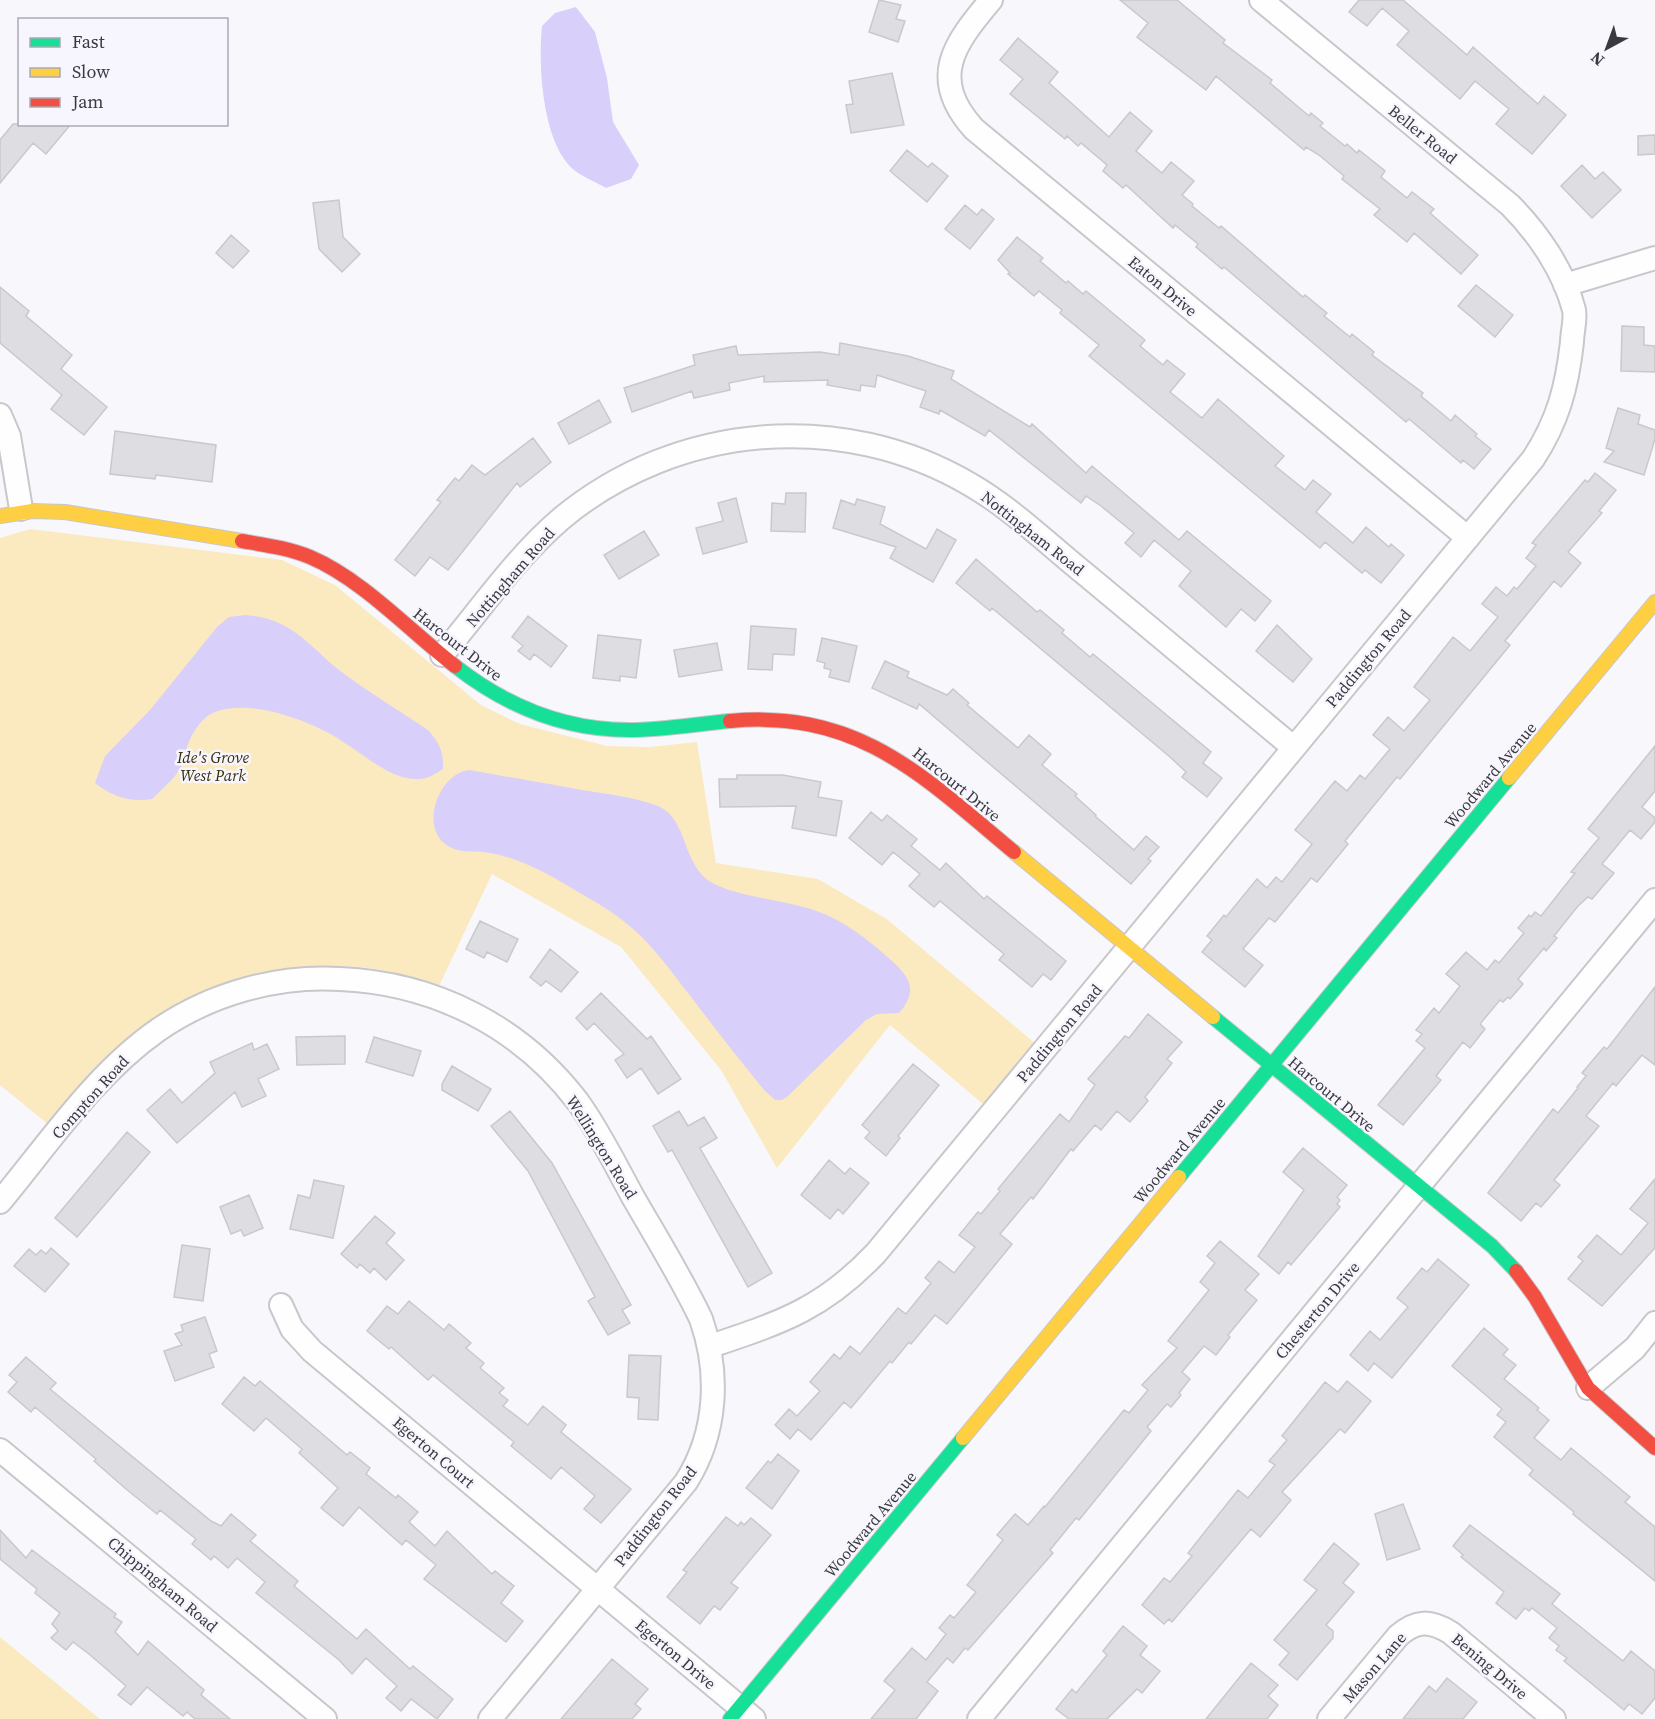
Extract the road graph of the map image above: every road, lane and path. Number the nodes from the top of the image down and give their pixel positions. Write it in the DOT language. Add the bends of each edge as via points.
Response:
graph roads {
  1 [pos="991,0"];
  2 [pos="1261,0"];
  3 [pos="1655,258"];
  4 [pos="1565,285"];
  5 [pos="0,415"];
  6 [pos="11,513"];
  7 [pos="1468,538"];
  8 [pos="1655,602"];
  9 [pos="442,655"];
  10 [pos="1294,748"];
  11 [pos="1655,900"];
  12 [pos="1130,948"];
  13 [pos="334,978"];
  14 [pos="1271,1065"];
  15 [pos="1419,1186"];
  16 [pos="0,1202"];
  17 [pos="281,1305"];
  18 [pos="1655,1323"];
  19 [pos="711,1346"];
  20 [pos="1588,1388"];
  21 [pos="1655,1448"];
  22 [pos="0,1450"];
  23 [pos="598,1588"];
  24 [pos="1423,1622"];
  25 [pos="741,1715"];
  26 [pos="325,1719"];
  27 [pos="490,1719"];
  28 [pos="979,1719"];
  29 [pos="1329,1719"];
  30 [pos="1554,1719"];
  1 -- 7 [label="street, Eaton Drive" via="957,45 948,77 963,117"];
  2 -- 4 [label="street, Beller Road" via="1510,205 1537,236"];
  3 -- 4 [label="street"];
  4 -- 7 [label="street, Paddington Road" via="1575,312 1568,377 1557,417 1533,459"];
  5 -- 6 [label="street" via="9,436"];
  6 -- 9 [label="street, Harcourt Drive" via="69,514 285,548 321,562 344,577"];
  7 -- 10 [label="street, Paddington Road"];
  8 -- 14 [label="street, Woodward Avenue"];
  9 -- 10 [label="street, Nottingham Road" via="535,544 561,519 621,478 699,447 763,435 812,436 856,441 904,454 940,469 992,499"];
  9 -- 12 [label="street, Harcourt Drive" via="500,697 538,715 583,727 640,732 751,718 807,723 872,743 916,770"];
  10 -- 12 [label="street, Paddington Road"];
  11 -- 15 [label="street, Chesterton Drive"];
  12 -- 14 [label="street, Harcourt Drive"];
  12 -- 19 [label="street, Paddington Road" via="853,1277 784,1322"];
  13 -- 16 [label="street, Compton Road" via="312,977 241,991 201,1006 159,1030 124,1057 93,1089"];
  13 -- 19 [label="street, Wellington Road" via="393,984 450,1002 497,1026 552,1072 591,1122 693,1303"];
  14 -- 15 [label="street, Harcourt Drive"];
  14 -- 25 [label="street, Woodward Avenue"];
  15 -- 20 [label="street, Harcourt Drive" via="1516,1271"];
  15 -- 28 [label="street, Chesterton Drive"];
  17 -- 23 [label="street, Egerton Court" via="292,1329 312,1351"];
  18 -- 20 [label="street" via="1635,1348"];
  19 -- 23 [label="street, Paddington Road" via="712,1414 702,1452 686,1482"];
  20 -- 21 [label="street, Harcourt Drive"];
  22 -- 26 [label="street, Chippingham Road"];
  23 -- 25 [label="street, Egerton Drive"];
  23 -- 27 [label="street, Paddington Road"];
  24 -- 29 [label="street, Mason Lane" via="1398,1636"];
  24 -- 30 [label="street, Bening Drive" via="1450,1633"];
}
